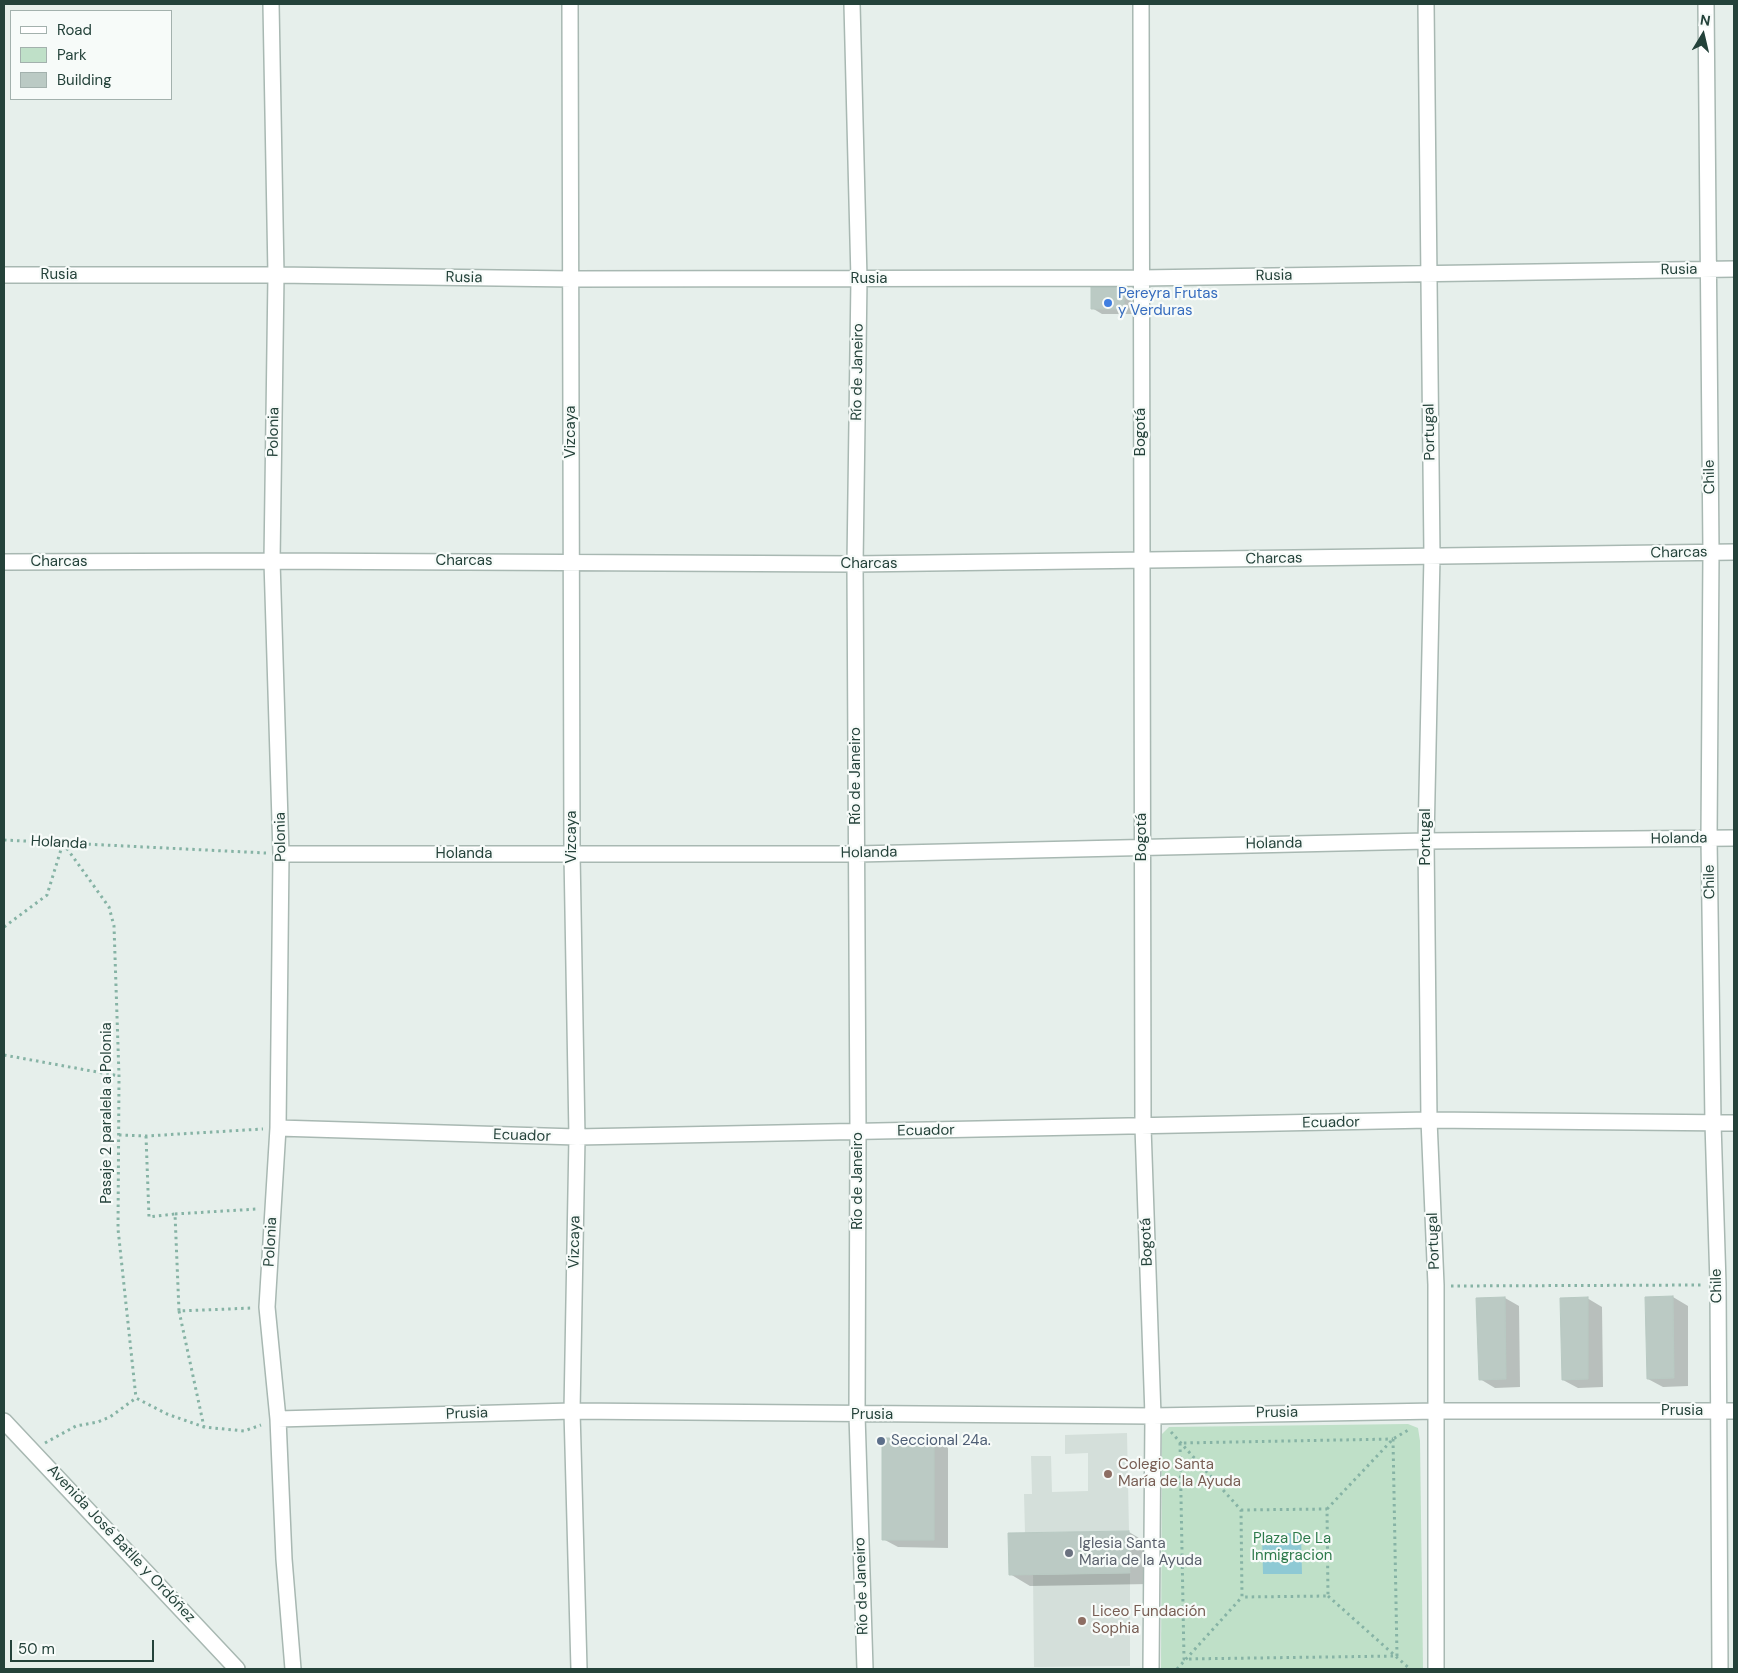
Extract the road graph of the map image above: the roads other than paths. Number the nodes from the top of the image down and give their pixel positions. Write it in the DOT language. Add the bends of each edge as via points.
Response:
graph roads {
  1 [pos="271,4"];
  2 [pos="570,4"];
  3 [pos="852,4"];
  4 [pos="1141,4"];
  5 [pos="1426,4"];
  6 [pos="1706,4"];
  7 [pos="1708,269"];
  8 [pos="1734,269"];
  9 [pos="1429,274"];
  10 [pos="4,275"];
  11 [pos="276,275"];
  12 [pos="1141,278"];
  13 [pos="572,279"];
  14 [pos="859,279"];
  15 [pos="1711,552"];
  16 [pos="1734,552"];
  17 [pos="1432,556"];
  18 [pos="272,561"];
  19 [pos="1141,561"];
  20 [pos="4,562"];
  21 [pos="570,562"];
  22 [pos="854,564"];
  23 [pos="1709,838"];
  24 [pos="1734,838"];
  25 [pos="1426,842"];
  26 [pos="1142,847"];
  27 [pos="282,854"];
  28 [pos="572,854"];
  29 [pos="857,854"];
  30 [pos="1429,1120"];
  31 [pos="1713,1123"];
  32 [pos="1734,1123"];
  33 [pos="1143,1127"];
  34 [pos="278,1128"];
  35 [pos="858,1132"];
  36 [pos="577,1137"];
  37 [pos="572,1411"];
  38 [pos="1437,1411"];
  39 [pos="1717,1411"];
  40 [pos="1734,1411"];
  41 [pos="857,1415"];
  42 [pos="1153,1416"];
  43 [pos="278,1419"];
  44 [pos="4,1421"];
  45 [pos="237,1669"];
  46 [pos="293,1669"];
  47 [pos="579,1669"];
  48 [pos="865,1669"];
  49 [pos="1151,1669"];
  50 [pos="1436,1669"];
  51 [pos="1720,1669"];
  1 -- 11 [label="street, Polonia"];
  2 -- 13 [label="street, Vizcaya"];
  3 -- 14 [label="street, Río de Janeiro"];
  4 -- 12 [label="street, Bogotá"];
  5 -- 9 [label="street, Portugal"];
  6 -- 7 [label="street, Chile"];
  7 -- 8 [label="street, Rusia"];
  7 -- 9 [label="street, Rusia"];
  7 -- 15 [label="street, Chile"];
  9 -- 12 [label="street, Rusia"];
  9 -- 17 [label="street, Portugal"];
  10 -- 11 [label="street, Rusia"];
  11 -- 13 [label="street, Rusia"];
  11 -- 18 [label="street, Polonia"];
  12 -- 14 [label="street, Rusia"];
  12 -- 19 [label="street, Bogotá"];
  13 -- 14 [label="street, Rusia"];
  13 -- 21 [label="street, Vizcaya"];
  14 -- 22 [label="street, Río de Janeiro"];
  15 -- 16 [label="street, Charcas"];
  15 -- 17 [label="street, Charcas"];
  15 -- 23 [label="street, Chile"];
  17 -- 19 [label="street, Charcas"];
  17 -- 25 [label="street, Portugal"];
  18 -- 20 [label="street, Charcas"];
  18 -- 21 [label="street, Charcas"];
  18 -- 27 [label="street, Polonia"];
  19 -- 22 [label="street, Charcas"];
  19 -- 26 [label="street, Bogotá"];
  21 -- 22 [label="street, Charcas"];
  21 -- 28 [label="street, Vizcaya"];
  22 -- 29 [label="street, Río de Janeiro"];
  23 -- 24 [label="street, Holanda"];
  23 -- 25 [label="street, Holanda"];
  23 -- 31 [label="street, Chile"];
  25 -- 26 [label="street, Holanda"];
  25 -- 30 [label="street, Portugal"];
  26 -- 29 [label="street, Holanda"];
  26 -- 33 [label="street, Bogotá"];
  27 -- 28 [label="street, Holanda"];
  27 -- 34 [label="street, Polonia"];
  28 -- 29 [label="street, Holanda"];
  28 -- 36 [label="street, Vizcaya"];
  29 -- 35 [label="street, Río de Janeiro"];
  30 -- 31 [label="street, Ecuador"];
  30 -- 33 [label="street, Ecuador"];
  30 -- 38 [label="street, Portugal"];
  31 -- 32 [label="street, Ecuador"];
  31 -- 39 [label="street, Chile" via="1718,1284"];
  33 -- 35 [label="street, Ecuador"];
  33 -- 42 [label="street, Bogotá"];
  34 -- 36 [label="street, Ecuador"];
  34 -- 43 [label="street, Polonia" via="267,1307"];
  35 -- 36 [label="street, Ecuador"];
  35 -- 41 [label="street, Río de Janeiro"];
  36 -- 37 [label="street, Vizcaya"];
  37 -- 41 [label="street, Prusia"];
  37 -- 43 [label="street, Prusia"];
  37 -- 47 [label="street, Vizcaya"];
  38 -- 39 [label="street, Prusia"];
  38 -- 42 [label="street, Prusia"];
  38 -- 50 [label="street, Portugal"];
  39 -- 40 [label="street, Prusia"];
  39 -- 51 [label="street, Chile"];
  41 -- 42 [label="street, Prusia"];
  41 -- 48 [label="street, Río de Janeiro"];
  42 -- 49 [label="street, Bogotá"];
  43 -- 46 [label="street, Polonia"];
  44 -- 45 [label="street, Avenida José Batlle y Ordóñez"];
}
